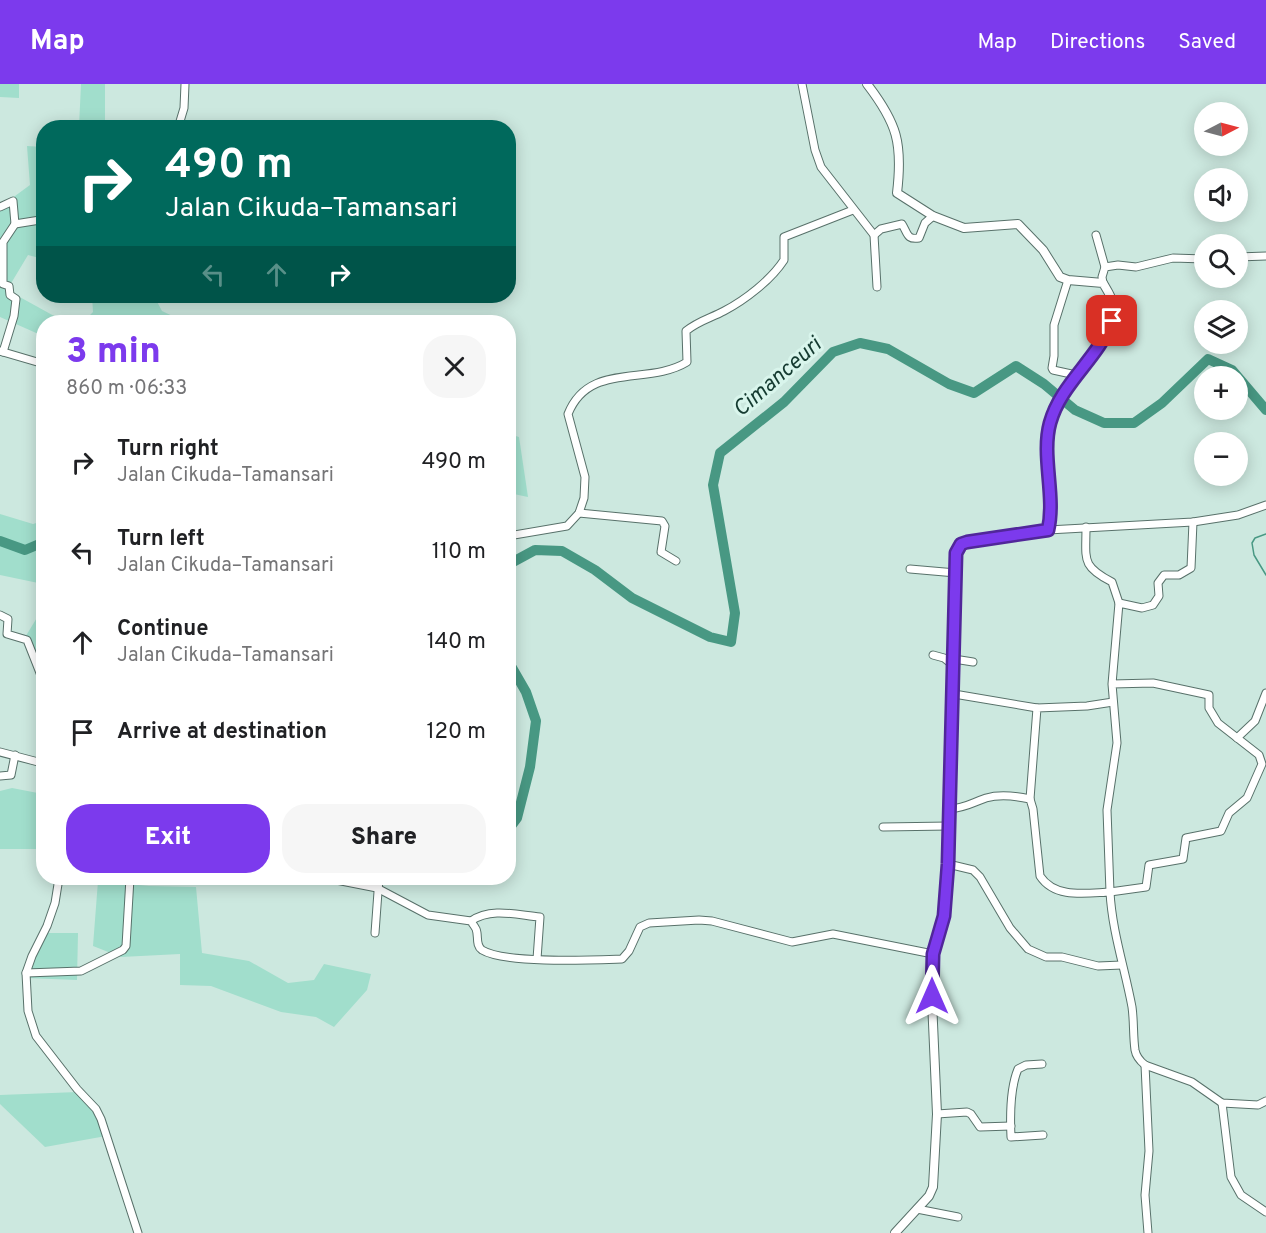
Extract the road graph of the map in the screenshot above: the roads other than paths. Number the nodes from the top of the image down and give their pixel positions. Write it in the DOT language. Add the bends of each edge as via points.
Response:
graph roads {
  1 [pos="185,84"];
  2 [pos="802,84"];
  3 [pos="867,84"];
  4 [pos="180,120"];
  5 [pos="0,207"];
  6 [pos="853,210"];
  7 [pos="933,216"];
  8 [pos="36,221"];
  9 [pos="15,224"];
  10 [pos="874,235"];
  11 [pos="1096,235"];
  12 [pos="1266,256"];
  13 [pos="1248,257"];
  14 [pos="1194,259"];
  15 [pos="1105,267"];
  16 [pos="1068,280"];
  17 [pos="1103,283"];
  18 [pos="877,287"];
  19 [pos="2,351"];
  20 [pos="36,362"];
  21 [pos="1076,375"];
  22 [pos="1266,505"];
  23 [pos="579,513"];
  24 [pos="1193,522"];
  25 [pos="1086,527"];
  26 [pos="1048,530"];
  27 [pos="516,535"];
  28 [pos="676,561"];
  29 [pos="910,569"];
  30 [pos="956,573"];
  31 [pos="1119,603"];
  32 [pos="0,615"];
  33 [pos="933,655"];
  34 [pos="973,662"];
  35 [pos="36,663"];
  36 [pos="954,663"];
  37 [pos="1112,684"];
  38 [pos="1266,693"];
  39 [pos="954,694"];
  40 [pos="1113,702"];
  41 [pos="1037,708"];
  42 [pos="1237,738"];
  43 [pos="0,752"];
  44 [pos="15,755"];
  45 [pos="36,761"];
  46 [pos="0,776"];
  47 [pos="1030,799"];
  48 [pos="949,809"];
  49 [pos="949,826"];
  50 [pos="883,827"];
  51 [pos="948,864"];
  52 [pos="58,885"];
  53 [pos="129,885"];
  54 [pos="364,885"];
  55 [pos="378,885"];
  56 [pos="377,888"];
  57 [pos="1110,892"];
  58 [pos="471,921"];
  59 [pos="375,933"];
  60 [pos="933,954"];
  61 [pos="537,959"];
  62 [pos="1122,964"];
  63 [pos="26,973"];
  64 [pos="1042,1064"];
  65 [pos="1145,1065"];
  66 [pos="1266,1101"];
  67 [pos="1222,1103"];
  68 [pos="937,1114"];
  69 [pos="1011,1126"];
  70 [pos="1043,1135"];
  71 [pos="917,1209"];
  72 [pos="1266,1212"];
  73 [pos="958,1217"];
  74 [pos="138,1233"];
  75 [pos="895,1233"];
  76 [pos="1148,1233"];
  1 -- 4 [label="street"];
  2 -- 6 [label="street" via="814,150 821,167"];
  3 -- 7 [label="street" via="893,125 900,155 897,193"];
  5 -- 9 [label="street" via="13,201"];
  6 -- 10 [label="street"];
  6 -- 23 [label="street" via="784,237 784,260 764,282 732,306 686,331 687,362 657,374 604,380 584,391 568,414 585,477"];
  7 -- 10 [label="street" via="925,223 920,238 907,236 902,224 881,229"];
  7 -- 16 [label="street" via="964,228 1018,224 1043,250 1060,277"];
  8 -- 9 [label="street"];
  9 -- 19 [label="street" via="3,242 3,284 9,286 10,296 16,299"];
  10 -- 18 [label="street"];
  11 -- 15 [label="street"];
  12 -- 13 [label="street"];
  14 -- 15 [label="street"];
  15 -- 17 [label="street"];
  16 -- 17 [label="street"];
  16 -- 21 [label="street" via="1054,325 1052,368"];
  17 -- 21 [label="street" via="1112,301 1112,321 1106,338"];
  19 -- 20 [label="street"];
  21 -- 26 [label="street" via="1049,425"];
  22 -- 24 [label="street" via="1238,515"];
  23 -- 27 [label="street" via="567,526"];
  23 -- 28 [label="street" via="662,521 665,526 661,552"];
  24 -- 25 [label="street"];
  24 -- 31 [label="street" via="1191,568 1179,575 1164,575 1153,605 1142,608"];
  25 -- 26 [label="street"];
  25 -- 31 [label="street" via="1086,560 1093,572 1112,582"];
  26 -- 30 [label="street" via="961,544 956,553"];
  29 -- 30 [label="street"];
  30 -- 36 [label="street"];
  31 -- 37 [label="street"];
  32 -- 35 [label="street" via="8,619 8,634 27,640"];
  33 -- 36 [label="street"];
  34 -- 36 [label="street"];
  36 -- 39 [label="street"];
  37 -- 40 [label="street"];
  37 -- 42 [label="street" via="1153,683 1209,695 1209,708 1218,723"];
  38 -- 42 [label="street" via="1255,721"];
  39 -- 41 [label="street"];
  39 -- 48 [label="street"];
  40 -- 41 [label="street"];
  40 -- 57 [label="street" via="1117,743 1107,810"];
  41 -- 47 [label="street"];
  42 -- 57 [label="street" via="1259,755 1262,764 1247,798 1229,813 1221,831 1186,838 1184,859 1149,864 1146,887"];
  43 -- 44 [label="street"];
  44 -- 45 [label="street"];
  44 -- 46 [label="street" via="11,775"];
  47 -- 48 [label="street" via="988,797 964,808"];
  47 -- 57 [label="street" via="1040,876 1045,885 1061,892"];
  48 -- 49 [label="street"];
  49 -- 50 [label="street"];
  49 -- 51 [label="street"];
  51 -- 60 [label="street" via="944,916"];
  51 -- 62 [label="street" via="973,870 980,877 1010,928 1028,949 1046,957 1098,966"];
  52 -- 63 [label="street" via="47,926"];
  53 -- 63 [label="street" via="123,950 81,971"];
  54 -- 56 [label="street"];
  55 -- 56 [label="street"];
  56 -- 58 [label="street" via="428,915"];
  56 -- 59 [label="street"];
  57 -- 62 [label="street"];
  58 -- 61 [label="street" via="483,951"];
  58 -- 61 [label="street" via="482,914 540,917"];
  60 -- 61 [label="street" via="833,934 792,942 699,920 640,927 622,959"];
  60 -- 68 [label="street"];
  62 -- 65 [label="street" via="1132,1008 1135,1051"];
  63 -- 74 [label="street" via="28,1011 36,1036 96,1109"];
  64 -- 69 [label="street" via="1018,1069"];
  65 -- 67 [label="street" via="1192,1082"];
  65 -- 76 [label="street"];
  66 -- 67 [label="street" via="1258,1105"];
  67 -- 72 [label="street" via="1231,1177 1241,1195"];
  68 -- 69 [label="street" via="967,1112 980,1127"];
  68 -- 71 [label="street" via="933,1188"];
  69 -- 70 [label="street" via="1011,1137"];
  71 -- 73 [label="street"];
  71 -- 75 [label="street"];
}
